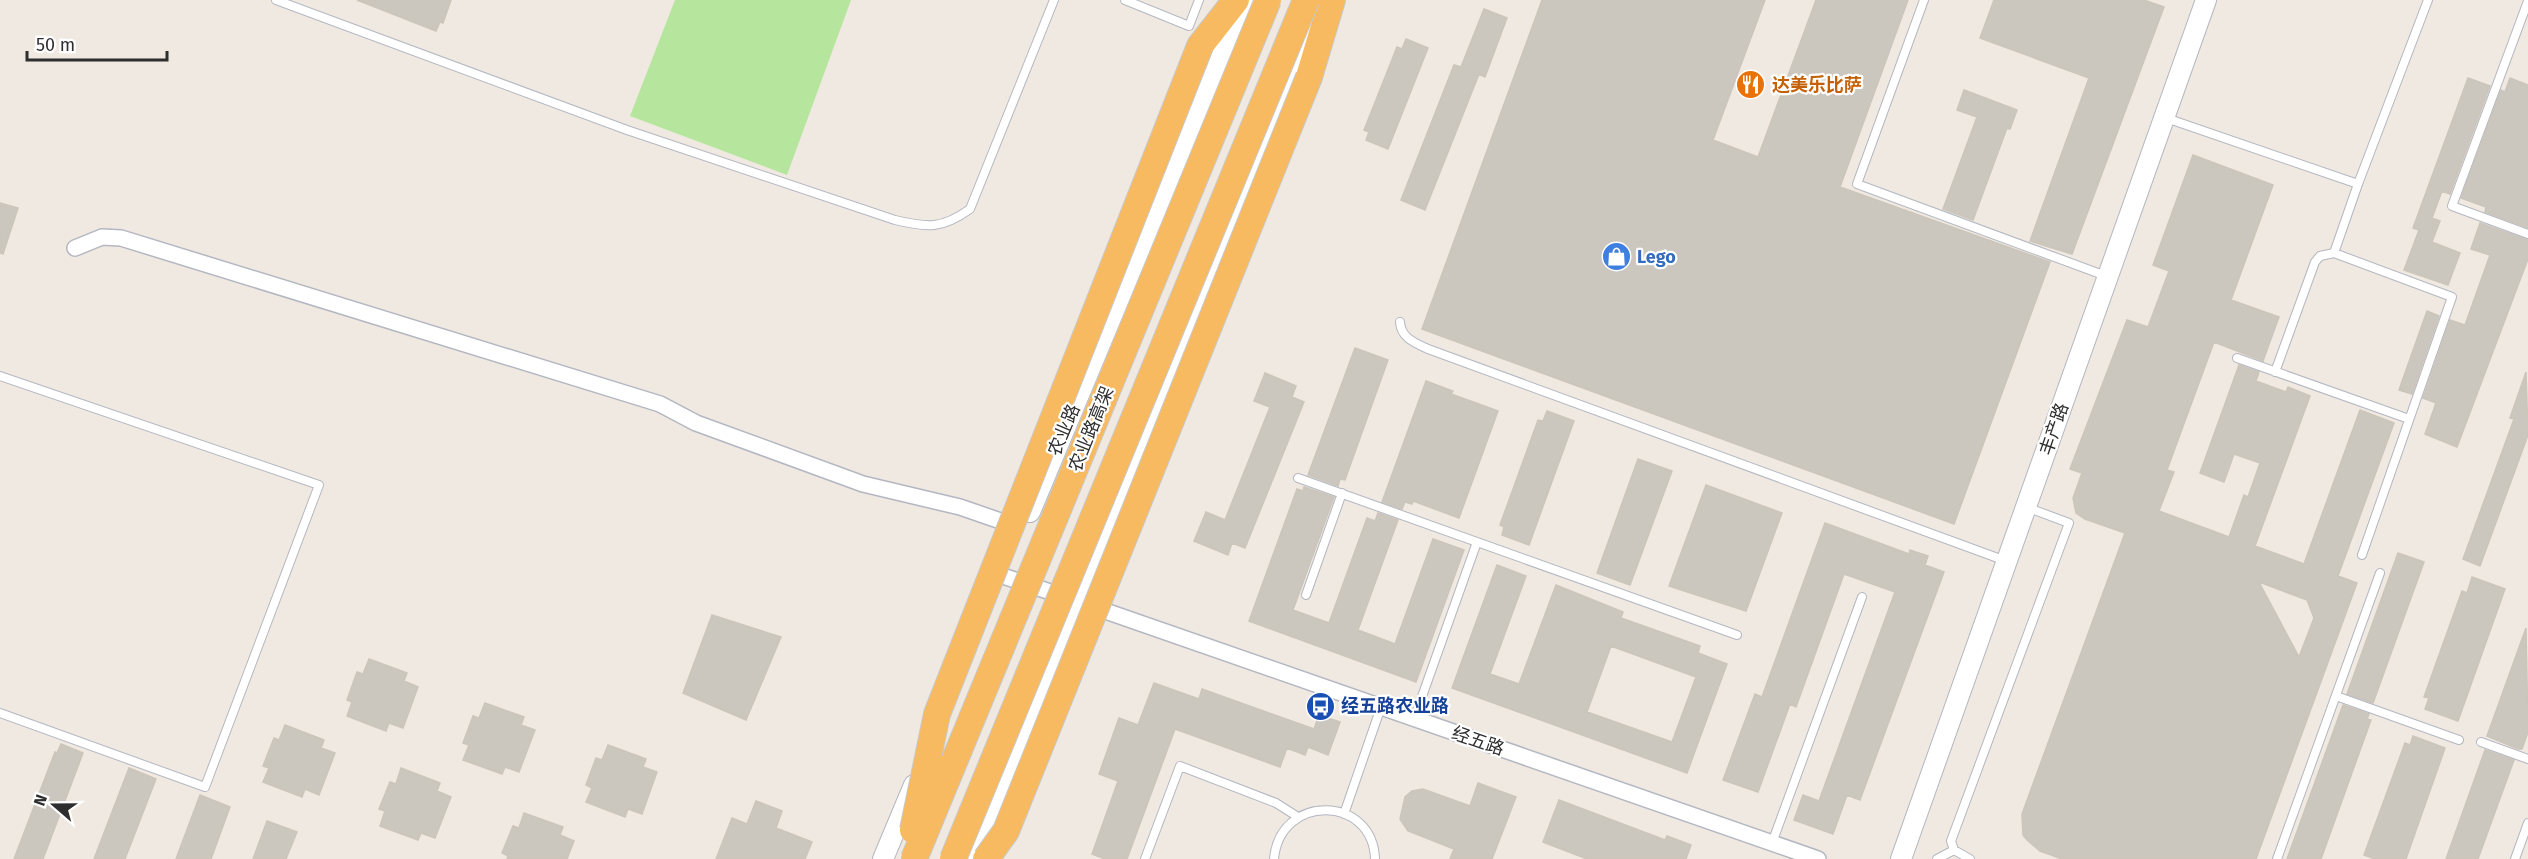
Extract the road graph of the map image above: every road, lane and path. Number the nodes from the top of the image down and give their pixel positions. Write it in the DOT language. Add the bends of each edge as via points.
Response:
graph roads {
  1 [pos="276,0"];
  2 [pos="1054,0"];
  3 [pos="1125,0"];
  4 [pos="1199,0"];
  5 [pos="1236,0"];
  6 [pos="1244,0"];
  7 [pos="1268,0"];
  8 [pos="1306,0"];
  9 [pos="1325,0"];
  10 [pos="1332,0"];
  11 [pos="1924,0"];
  12 [pos="2206,0"];
  13 [pos="2428,0"];
  14 [pos="2528,1"];
  15 [pos="2164,118"];
  16 [pos="2358,184"];
  17 [pos="2528,234"];
  18 [pos="75,248"];
  19 [pos="2334,253"];
  20 [pos="2108,276"];
  21 [pos="1400,322"];
  22 [pos="2237,358"];
  23 [pos="2275,372"];
  24 [pos="0,376"];
  25 [pos="2409,419"];
  26 [pos="1298,478"];
  27 [pos="1342,493"];
  28 [pos="2026,507"];
  29 [pos="1012,525"];
  30 [pos="1477,542"];
  31 [pos="2362,555"];
  32 [pos="2007,562"];
  33 [pos="2380,573"];
  34 [pos="1003,576"];
  35 [pos="1306,595"];
  36 [pos="1862,597"];
  37 [pos="1080,603"];
  38 [pos="1737,635"];
  39 [pos="2336,696"];
  40 [pos="1381,707"];
  41 [pos="0,713"];
  42 [pos="1414,719"];
  43 [pos="2459,740"];
  44 [pos="2481,742"];
  45 [pos="2528,759"];
  46 [pos="1344,814"];
  47 [pos="1298,817"];
  48 [pos="2528,823"];
  49 [pos="1772,843"];
  50 [pos="1954,850"];
  51 [pos="883,859"];
  52 [pos="907,859"];
  53 [pos="914,859"];
  54 [pos="952,859"];
  55 [pos="976,859"];
  56 [pos="986,859"];
  57 [pos="1145,859"];
  58 [pos="1274,859"];
  59 [pos="1375,859"];
  60 [pos="1818,859"];
  61 [pos="1901,859"];
  62 [pos="1937,859"];
  63 [pos="1970,859"];
  64 [pos="2277,859"];
  65 [pos="2515,859"];
  1 -- 2 [label="lane" via="639,134 895,220 939,226 970,209"];
  3 -- 4 [label="lane" via="1189,26"];
  5 -- 29 [label="highway, bridge" via="1200,46"];
  6 -- 34 [label="street, 农业路"];
  7 -- 53 [label="highway, 农业路高架, bridge"];
  8 -- 54 [label="highway, 农业路高架, bridge"];
  9 -- 37 [label="street"];
  10 -- 56 [label="highway, bridge" via="1309,77 1006,831"];
  11 -- 20 [label="lane" via="1857,184"];
  12 -- 15 [label="street, 丰产路"];
  13 -- 16 [label="lane"];
  14 -- 17 [label="lane" via="2452,206"];
  15 -- 16 [label="lane"];
  15 -- 20 [label="street, 丰产路"];
  16 -- 19 [label="lane"];
  18 -- 29 [label="street" via="102,237 121,238 660,404 696,423 863,484 960,507"];
  19 -- 23 [label="lane" via="2315,261"];
  19 -- 25 [label="lane" via="2452,297"];
  20 -- 28 [label="street, 丰产路"];
  21 -- 32 [label="lane" via="1406,338 1428,350"];
  22 -- 23 [label="lane"];
  23 -- 25 [label="lane"];
  24 -- 41 [label="lane" via="320,485 205,787"];
  25 -- 31 [label="lane"];
  26 -- 27 [label="lane"];
  27 -- 30 [label="lane"];
  27 -- 35 [label="lane"];
  28 -- 32 [label="street, 丰产路"];
  28 -- 50 [label="lane" via="2069,523 1951,841"];
  29 -- 52 [label="highway, bridge" via="937,714"];
  30 -- 38 [label="lane"];
  30 -- 42 [label="lane"];
  32 -- 61 [label="street, 丰产路"];
  33 -- 39 [label="lane"];
  34 -- 37 [label="street, 经五路"];
  34 -- 51 [label="street, 农业路"];
  36 -- 49 [label="lane"];
  37 -- 40 [label="street, 经五路"];
  37 -- 55 [label="street"];
  39 -- 43 [label="lane"];
  39 -- 64 [label="lane"];
  40 -- 42 [label="street, 经五路"];
  40 -- 46 [label="lane"];
  42 -- 49 [label="street, 经五路"];
  44 -- 45 [label="lane"];
  46 -- 47 [label="lane" via="1315,810"];
  46 -- 59 [label="lane" via="1365,830"];
  47 -- 57 [label="lane" via="1276,803 1180,766"];
  47 -- 58 [label="lane" via="1279,838"];
  48 -- 65 [label="lane"];
  49 -- 60 [label="street, 经五路"];
  50 -- 62 [label="lane"];
  50 -- 63 [label="lane"];
}
